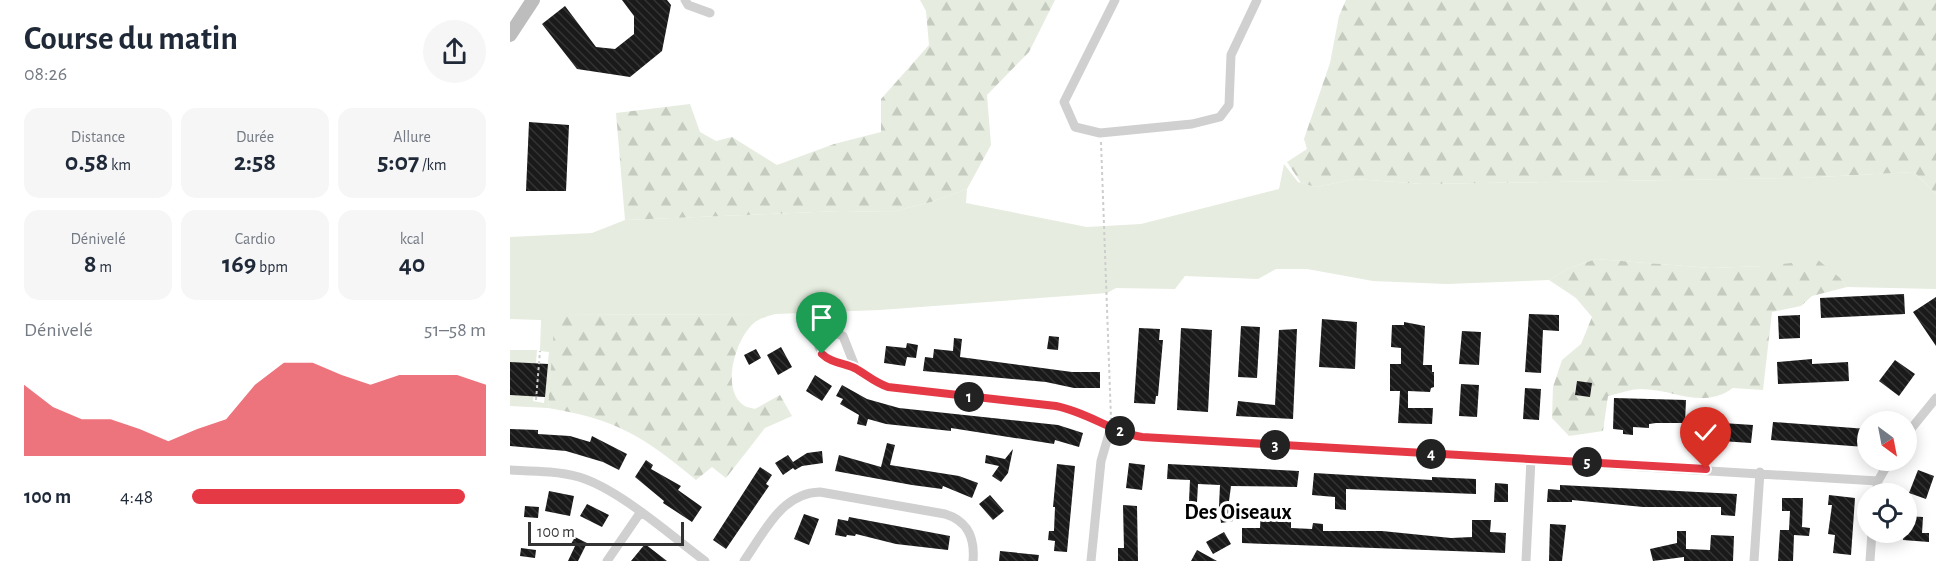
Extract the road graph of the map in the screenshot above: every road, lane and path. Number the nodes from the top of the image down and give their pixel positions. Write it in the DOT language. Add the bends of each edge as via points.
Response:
graph roads {
  1 [pos="533,0"];
  2 [pos="685,0"];
  3 [pos="1114,0"];
  4 [pos="1257,0"];
  5 [pos="710,13"];
  6 [pos="510,35"];
  7 [pos="1100,133"];
  8 [pos="540,351"];
  9 [pos="856,369"];
  10 [pos="1936,398"];
  11 [pos="536,400"];
  12 [pos="1917,421"];
  13 [pos="1111,427"];
  14 [pos="1531,459"];
  15 [pos="510,470"];
  16 [pos="1884,471"];
  17 [pos="1760,472"];
  18 [pos="1878,481"];
  19 [pos="640,513"];
  20 [pos="1871,543"];
  21 [pos="607,561"];
  22 [pos="705,561"];
  23 [pos="744,561"];
  24 [pos="973,561"];
  25 [pos="1090,561"];
  26 [pos="1526,561"];
  27 [pos="1754,561"];
  28 [pos="1870,561"];
  1 -- 6 [label="street"];
  2 -- 5 [label="street" via="688,5"];
  3 -- 7 [label="street" via="1064,102 1075,127"];
  4 -- 7 [label="street" via="1231,55 1229,105 1220,117 1192,124"];
  7 -- 13 [label="path"];
  8 -- 11 [label="path"];
  9 -- 9 [label="street" via="843,336 832,332 824,336 819,347 822,354"];
  9 -- 13 [label="street" via="878,383 898,389 1056,406"];
  10 -- 12 [label="street"];
  13 -- 14 [label="street" via="1154,438"];
  13 -- 25 [label="street" via="1101,461"];
  14 -- 17 [label="street"];
  14 -- 26 [label="street"];
  15 -- 19 [label="street" via="555,472 581,478"];
  16 -- 18 [label="street"];
  17 -- 18 [label="street"];
  17 -- 27 [label="street"];
  19 -- 21 [label="street"];
  19 -- 22 [label="street"];
  20 -- 28 [label="street"];
  23 -- 24 [label="street" via="785,503 801,494 820,492 958,519 974,543"];
}
